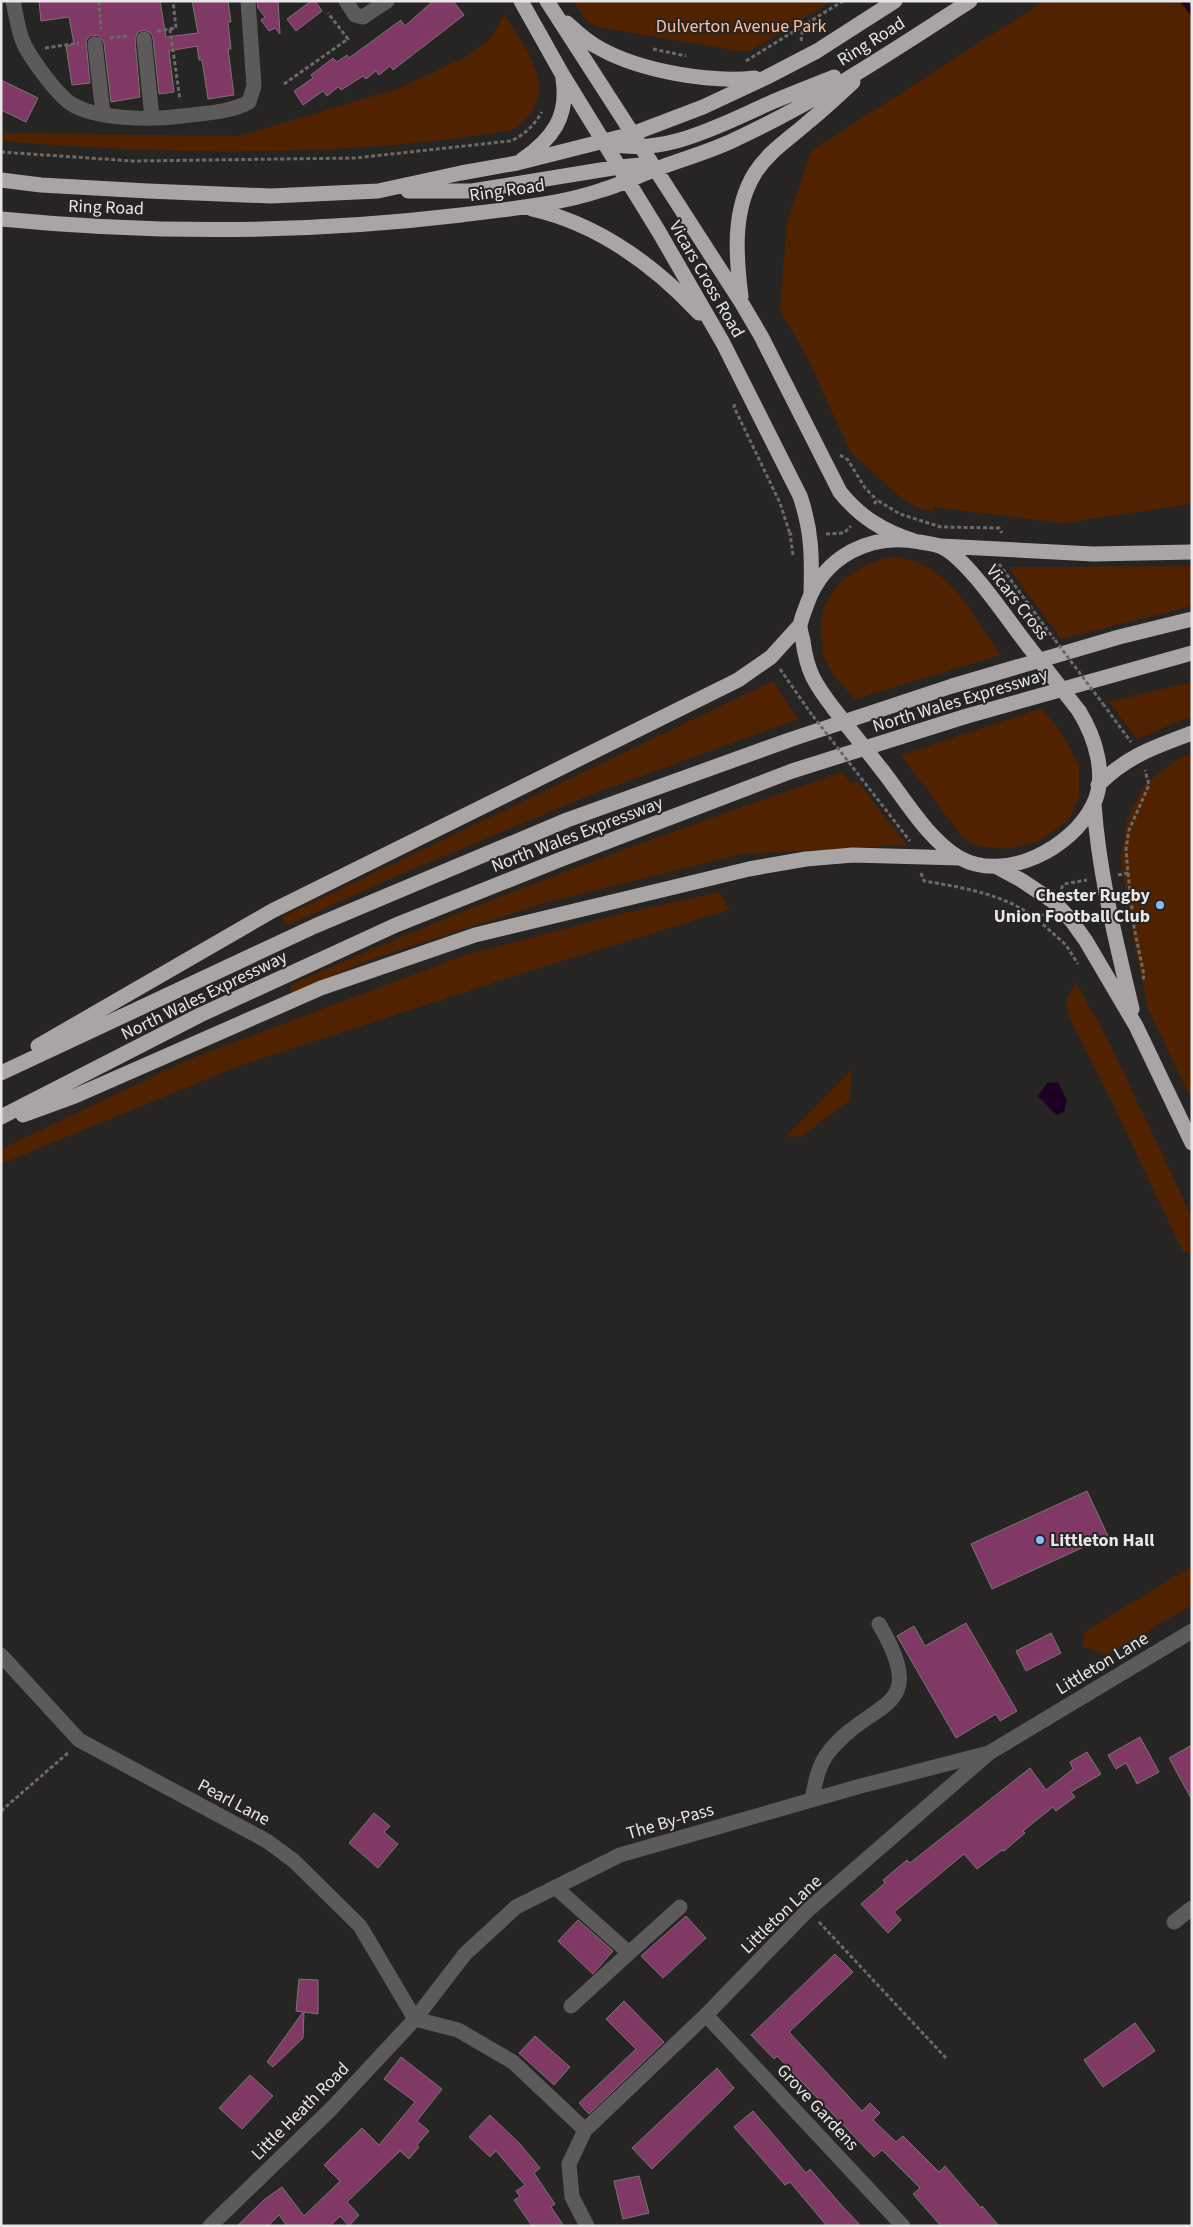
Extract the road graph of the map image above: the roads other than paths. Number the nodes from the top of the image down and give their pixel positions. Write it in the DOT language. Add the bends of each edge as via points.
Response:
graph roads {
  1 [pos="13,1"];
  2 [pos="248,1"];
  3 [pos="346,1"];
  4 [pos="387,1"];
  5 [pos="521,1"];
  6 [pos="895,1"];
  7 [pos="970,1"];
  8 [pos="550,5"];
  9 [pos="148,35"];
  10 [pos="95,44"];
  11 [pos="879,59"];
  12 [pos="562,74"];
  13 [pos="767,77"];
  14 [pos="103,114"];
  15 [pos="152,118"];
  16 [pos="632,134"];
  17 [pos="604,142"];
  18 [pos="642,147"];
  19 [pos="516,163"];
  20 [pos="619,167"];
  21 [pos="657,169"];
  22 [pos="1,180"];
  23 [pos="628,181"];
  24 [pos="378,191"];
  25 [pos="526,207"];
  26 [pos="1,220"];
  27 [pos="741,302"];
  28 [pos="723,344"];
  29 [pos="914,541"];
  30 [pos="941,546"];
  31 [pos="1192,552"];
  32 [pos="811,594"];
  33 [pos="1192,619"];
  34 [pos="800,625"];
  35 [pos="1192,653"];
  36 [pos="1192,733"];
  37 [pos="1098,785"];
  38 [pos="1094,804"];
  39 [pos="960,858"];
  40 [pos="997,867"];
  41 [pos="1136,1026"];
  42 [pos="1,1069"];
  43 [pos="1,1073"];
  44 [pos="1,1117"];
  45 [pos="1,1122"];
  46 [pos="1192,1143"];
  47 [pos="879,1624"];
  48 [pos="1192,1631"];
  49 [pos="1,1655"];
  50 [pos="989,1753"];
  51 [pos="812,1799"];
  52 [pos="555,1888"];
  53 [pos="680,1907"];
  54 [pos="629,1953"];
  55 [pos="571,2006"];
  56 [pos="706,2015"];
  57 [pos="415,2019"];
  58 [pos="585,2130"];
  59 [pos="210,2226"];
  60 [pos="587,2226"];
  61 [pos="903,2226"];
  1 -- 14 [label="street" via="23,42 42,72 69,102"];
  2 -- 15 [label="street" via="254,86 249,102 234,109"];
  3 -- 4 [label="street" via="355,16 363,17"];
  5 -- 12 [label="highway, Vicars Cross Road"];
  6 -- 13 [label="highway, Ring Road" via="817,51"];
  7 -- 11 [label="highway, Ring Road"];
  8 -- 13 [label="highway" via="584,38 615,56 717,80"];
  8 -- 16 [label="highway, Vicars Cross Road"];
  9 -- 15 [label="street"];
  10 -- 14 [label="street"];
  11 -- 18 [label="highway" via="698,133"];
  11 -- 21 [label="highway, Ring Road" via="735,140"];
  11 -- 27 [label="highway" via="776,148 754,174 738,221"];
  12 -- 17 [label="highway, Vicars Cross Road"];
  12 -- 19 [label="highway" via="564,104 556,128 536,150"];
  13 -- 16 [label="highway, Ring Road" via="707,106"];
  14 -- 15 [label="street"];
  16 -- 17 [label="highway, Ring Road"];
  16 -- 18 [label="highway, Vicars Cross Road"];
  17 -- 18 [label="highway"];
  17 -- 19 [label="highway, Ring Road"];
  17 -- 20 [label="highway, Vicars Cross Road"];
  18 -- 21 [label="highway, Vicars Cross Road"];
  19 -- 24 [label="highway, Ring Road"];
  20 -- 21 [label="highway" via="642,165"];
  20 -- 23 [label="highway, Vicars Cross Road"];
  20 -- 24 [label="highway" via="472,191"];
  21 -- 23 [label="highway, Ring Road"];
  21 -- 27 [label="highway, Vicars Cross Road"];
  22 -- 24 [label="highway, Ring Road" via="40,185 271,196"];
  23 -- 25 [label="highway, Ring Road" via="578,197"];
  23 -- 28 [label="highway, Vicars Cross Road"];
  25 -- 26 [label="highway, Ring Road" via="418,220 261,228 146,228"];
  25 -- 28 [label="highway" via="556,214 634,255 678,290"];
  27 -- 29 [label="highway, Vicars Cross Road" via="850,506 893,534"];
  28 -- 32 [label="highway, Vicars Cross Road" via="800,496 812,551"];
  29 -- 30 [label="highway, Vicars Cross"];
  29 -- 32 [label="highway, Vicars Cross" via="889,539 857,548 828,569"];
  30 -- 31 [label="highway" via="1093,554"];
  30 -- 37 [label="highway, Vicars Cross, bridge" via="969,570 1079,711 1095,744"];
  32 -- 34 [label="highway, Vicars Cross"];
  33 -- 43 [label="highway, North Wales Expressway" via="952,686 792,739 567,820 315,926"];
  34 -- 39 [label="highway, Vicars Cross, bridge" via="806,663 814,680 927,828"];
  34 -- 42 [label="highway" via="771,656 738,680 272,911"];
  35 -- 44 [label="highway, North Wales Expressway" via="967,716 792,771 550,864 396,925 200,1015"];
  36 -- 37 [label="highway" via="1128,759"];
  37 -- 38 [label="highway, Vicars Cross"];
  38 -- 40 [label="highway, Vicars Cross" via="1084,819 1056,846 1020,863"];
  38 -- 41 [label="highway" via="1107,905"];
  39 -- 40 [label="highway, Vicars Cross" via="980,866"];
  39 -- 45 [label="highway" via="853,855 806,859 730,873 475,935 321,988 74,1096"];
  40 -- 41 [label="highway" via="1054,902 1071,920"];
  41 -- 46 [label="highway"];
  47 -- 51 [label="street" via="894,1650 900,1684 893,1699 850,1731 828,1753 818,1774"];
  48 -- 50 [label="street, Littleton Lane"];
  49 -- 57 [label="street, Pearl Lane" via="79,1740 267,1841 294,1861 360,1926"];
  50 -- 51 [label="street, The By-Pass"];
  50 -- 56 [label="street, Littleton Lane" via="808,1910"];
  51 -- 52 [label="street, The By-Pass" via="620,1854"];
  52 -- 54 [label="street"];
  52 -- 57 [label="street, The By-Pass" via="516,1907 465,1954"];
  53 -- 54 [label="street"];
  54 -- 55 [label="street"];
  56 -- 58 [label="street, Littleton Lane"];
  56 -- 61 [label="street, Grove Gardens"];
  57 -- 58 [label="street" via="458,2030 513,2062"];
  57 -- 59 [label="street, Little Heath Road" via="332,2108"];
  58 -- 60 [label="street" via="569,2164 572,2197"];
}
